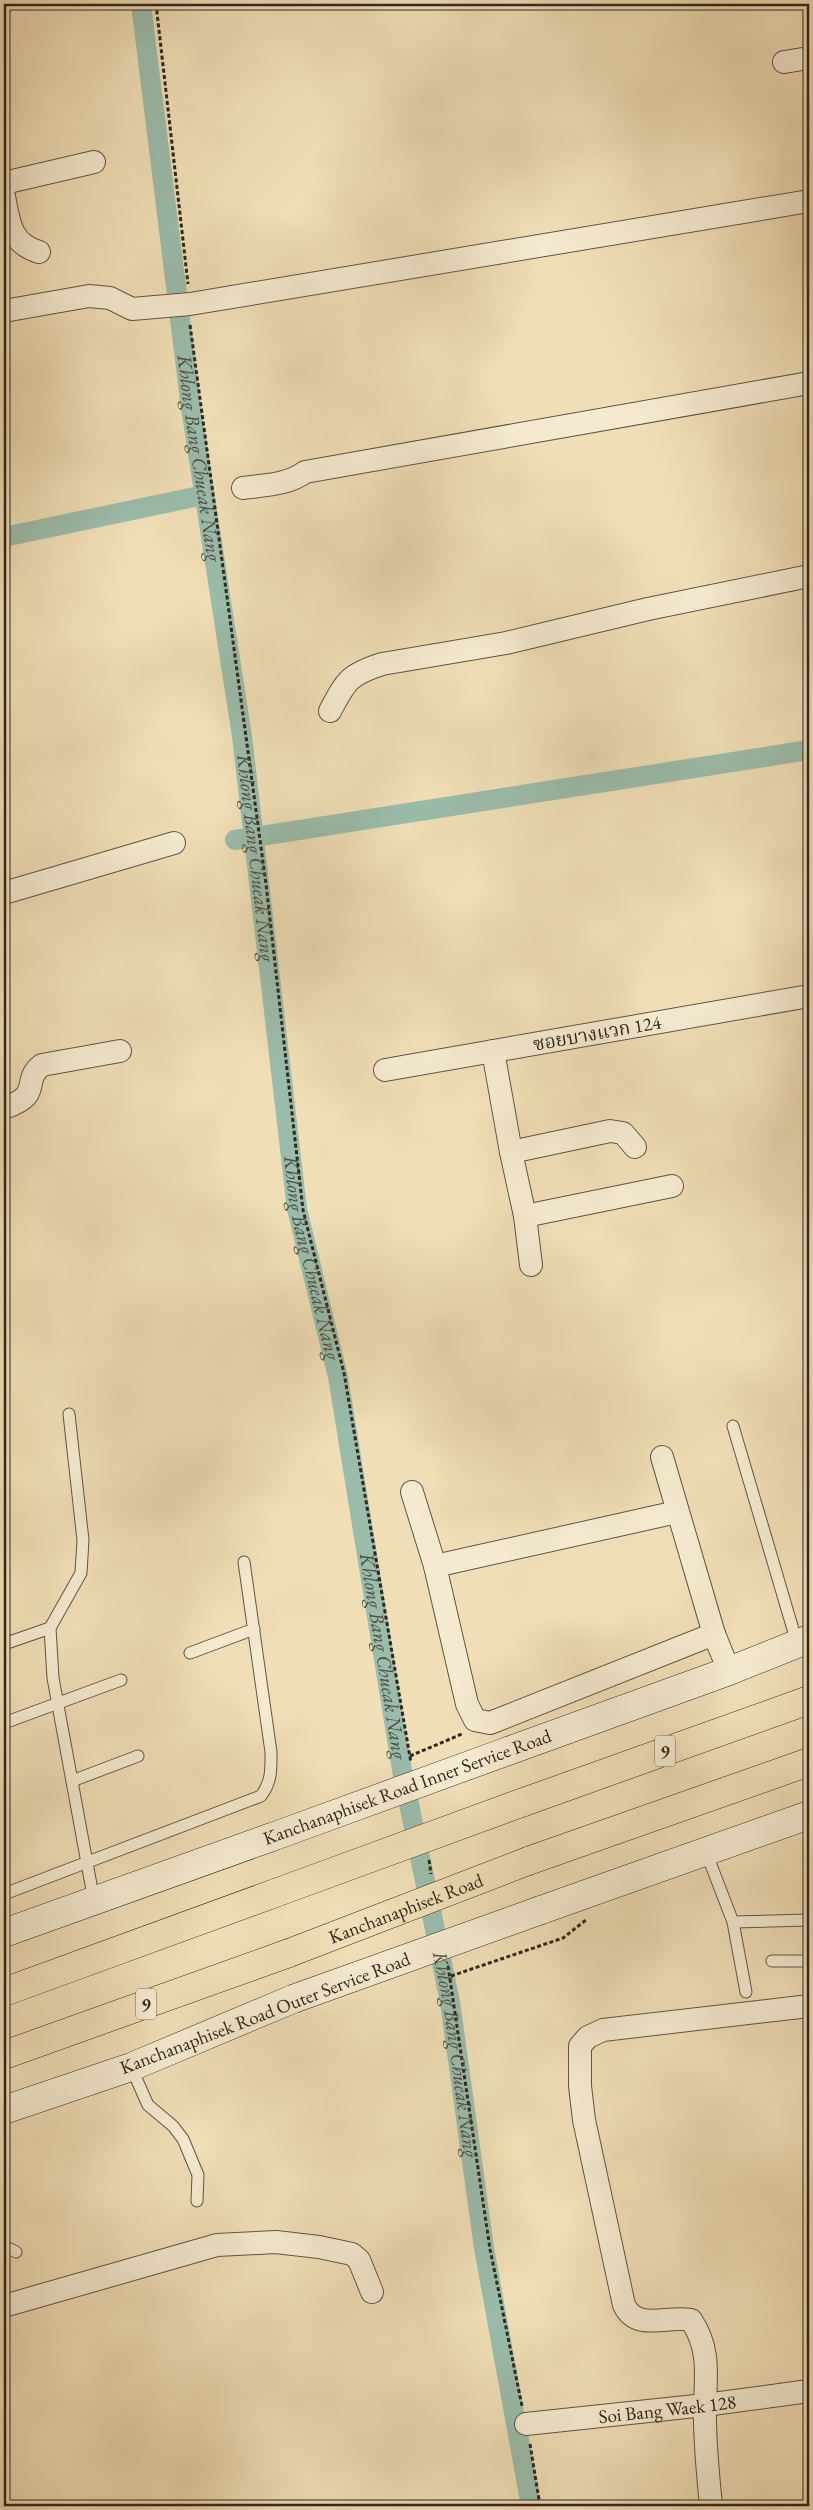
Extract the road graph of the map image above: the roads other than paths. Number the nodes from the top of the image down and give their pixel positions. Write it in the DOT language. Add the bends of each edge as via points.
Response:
graph roads {
  1 [pos="809,58"];
  2 [pos="784,62"];
  3 [pos="94,162"];
  4 [pos="4,183"];
  5 [pos="4,196"];
  6 [pos="809,201"];
  7 [pos="40,252"];
  8 [pos="4,311"];
  9 [pos="809,383"];
  10 [pos="243,488"];
  11 [pos="809,576"];
  12 [pos="330,711"];
  13 [pos="174,843"];
  14 [pos="4,893"];
  15 [pos="809,996"];
  16 [pos="120,1051"];
  17 [pos="493,1051"];
  18 [pos="385,1070"];
  19 [pos="4,1108"];
  20 [pos="635,1147"];
  21 [pos="511,1152"];
  22 [pos="672,1186"];
  23 [pos="525,1216"];
  24 [pos="531,1265"];
  25 [pos="69,1414"];
  26 [pos="733,1426"];
  27 [pos="662,1457"];
  28 [pos="412,1492"];
  29 [pos="677,1512"];
  30 [pos="244,1562"];
  31 [pos="435,1566"];
  32 [pos="50,1628"];
  33 [pos="254,1629"];
  34 [pos="714,1634"];
  35 [pos="803,1641"];
  36 [pos="4,1644"];
  37 [pos="190,1653"];
  38 [pos="729,1671"];
  39 [pos="121,1680"];
  40 [pos="809,1700"];
  41 [pos="59,1704"];
  42 [pos="4,1723"];
  43 [pos="138,1756"];
  44 [pos="809,1762"];
  45 [pos="72,1782"];
  46 [pos="809,1815"];
  47 [pos="706,1852"];
  48 [pos="87,1862"];
  49 [pos="4,1894"];
  50 [pos="94,1901"];
  51 [pos="809,1920"];
  52 [pos="733,1922"];
  53 [pos="4,1933"];
  54 [pos="772,1961"];
  55 [pos="809,1962"];
  56 [pos="4,1992"];
  57 [pos="746,1992"];
  58 [pos="809,2006"];
  59 [pos="4,2055"];
  60 [pos="131,2067"];
  61 [pos="50,2093"];
  62 [pos="4,2102"];
  63 [pos="4,2110"];
  64 [pos="197,2201"];
  65 [pos="4,2246"];
  66 [pos="16,2252"];
  67 [pos="372,2292"];
  68 [pos="4,2306"];
  69 [pos="809,2391"];
  70 [pos="705,2405"];
  71 [pos="526,2424"];
  72 [pos="711,2506"];
  1 -- 2 [label="street"];
  3 -- 4 [label="street"];
  5 -- 7 [label="street" via="11,230 25,248"];
  6 -- 8 [label="street" via="190,304 132,309 110,298 89,296"];
  9 -- 10 [label="street" via="305,472 287,482"];
  11 -- 12 [label="street" via="648,609 506,643 382,664 362,670 346,681"];
  13 -- 14 [label="street"];
  15 -- 17 [label="street, ซอยบางแวก 124"];
  16 -- 19 [label="street" via="42,1064 36,1070 29,1094 20,1103"];
  17 -- 18 [label="street, ซอยบางแวก 124"];
  17 -- 21 [label="street"];
  20 -- 21 [label="street" via="623,1133 610,1131"];
  21 -- 23 [label="street"];
  22 -- 23 [label="street"];
  23 -- 24 [label="street"];
  25 -- 32 [label="lane" via="83,1540 82,1573"];
  26 -- 35 [label="lane"];
  27 -- 29 [label="street"];
  28 -- 31 [label="street"];
  29 -- 31 [label="street"];
  29 -- 34 [label="street"];
  30 -- 33 [label="lane"];
  31 -- 34 [label="street" via="467,1704 475,1720 490,1723"];
  32 -- 36 [label="lane"];
  32 -- 41 [label="lane" via="53,1678"];
  33 -- 37 [label="lane"];
  33 -- 48 [label="lane" via="271,1752 269,1785 261,1796"];
  34 -- 38 [label="street"];
  35 -- 38 [label="main road, Kanchanaphisek Road Inner Service Road"];
  38 -- 50 [label="main road, Kanchanaphisek Road Inner Service Road, bridge"];
  39 -- 41 [label="lane"];
  40 -- 56 [label="highway, 9, bridge"];
  41 -- 42 [label="lane"];
  41 -- 45 [label="lane"];
  43 -- 45 [label="lane"];
  44 -- 59 [label="highway, Kanchanaphisek Road / 9, bridge" via="528,1861 289,1953"];
  45 -- 48 [label="lane"];
  46 -- 47 [label="main road, Kanchanaphisek Road Outer Service Road"];
  47 -- 52 [label="lane"];
  47 -- 60 [label="main road, Kanchanaphisek Road Outer Service Road, bridge" via="293,1999"];
  48 -- 49 [label="lane"];
  48 -- 50 [label="lane"];
  50 -- 53 [label="main road, Kanchanaphisek Road Inner Service Road"];
  51 -- 52 [label="lane"];
  52 -- 57 [label="lane"];
  54 -- 55 [label="lane"];
  58 -- 70 [label="street" via="603,2030 588,2037 580,2046 584,2120 624,2306 636,2319 691,2320 697,2329 707,2364"];
  60 -- 61 [label="main road, Kanchanaphisek Road Outer Service Road"];
  60 -- 64 [label="lane" via="148,2105 183,2139 198,2175"];
  61 -- 62 [label="main road"];
  61 -- 63 [label="main road, Kanchanaphisek Road Outer Service Road"];
  65 -- 66 [label="lane"];
  67 -- 68 [label="street" via="359,2260 352,2254 276,2242 217,2245"];
  69 -- 70 [label="street, Soi Bang Waek 128"];
  70 -- 71 [label="street, Soi Bang Waek 128"];
  70 -- 72 [label="street"];
}
